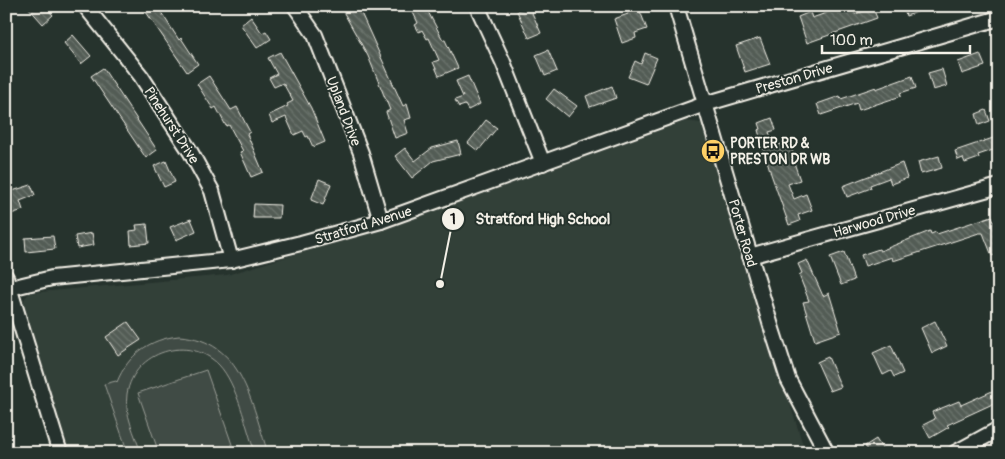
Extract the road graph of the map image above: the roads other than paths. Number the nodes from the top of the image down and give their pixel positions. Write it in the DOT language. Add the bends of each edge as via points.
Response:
graph roads {
  1 [pos="85,6"];
  2 [pos="295,6"];
  3 [pos="477,6"];
  4 [pos="676,6"];
  5 [pos="999,18"];
  6 [pos="705,104"];
  7 [pos="543,163"];
  8 [pos="999,186"];
  9 [pos="381,222"];
  10 [pos="750,256"];
  11 [pos="231,260"];
  12 [pos="7,284"];
  13 [pos="999,429"];
  14 [pos="60,453"];
  15 [pos="827,453"];
  16 [pos="955,453"];
  1 -- 11 [label="street, Pinehurst Drive" via="141,76 190,150 212,191"];
  2 -- 9 [label="street, Upland Drive" via="315,35 360,153"];
  3 -- 7 [label="street"];
  4 -- 6 [label="street, Porter Road"];
  5 -- 6 [label="street, Preston Drive"];
  6 -- 7 [label="street, Stratford Avenue"];
  6 -- 10 [label="street, Porter Road"];
  7 -- 9 [label="street, Stratford Avenue"];
  8 -- 10 [label="street, Harwood Drive"];
  9 -- 11 [label="street, Stratford Avenue"];
  10 -- 15 [label="street, Porter Road" via="788,379"];
  11 -- 12 [label="street, Stratford Avenue"];
  12 -- 14 [label="street"];
  13 -- 16 [label="street"];
}
